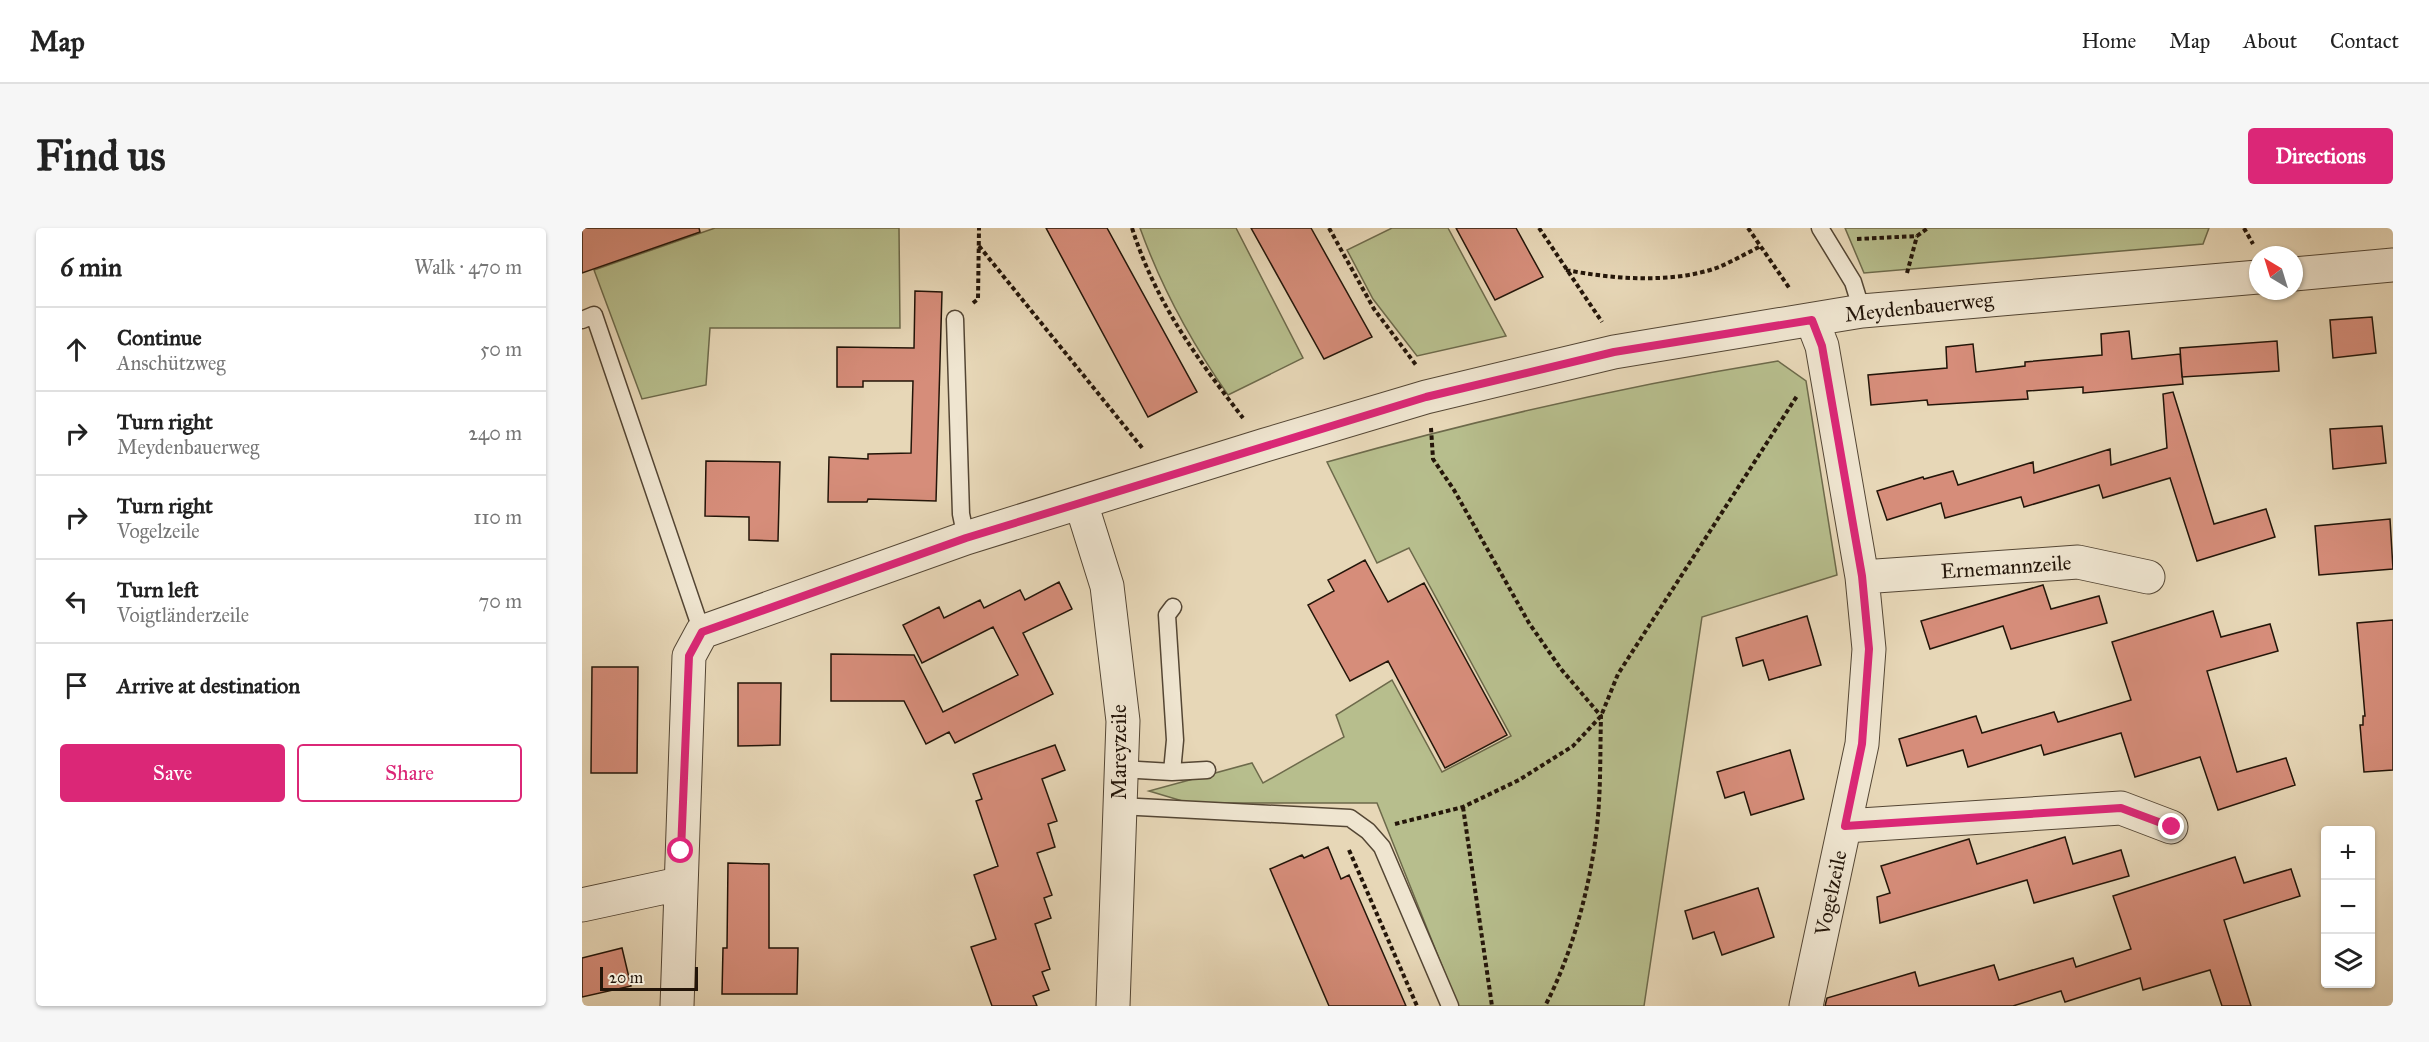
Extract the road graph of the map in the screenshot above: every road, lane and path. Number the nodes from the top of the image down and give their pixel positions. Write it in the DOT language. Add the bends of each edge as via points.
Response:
graph roads {
  1 [pos="978,228"];
  2 [pos="1132,228"];
  3 [pos="1329,228"];
  4 [pos="1539,228"];
  5 [pos="1748,228"];
  6 [pos="1928,228"];
  7 [pos="2244,228"];
  8 [pos="1824,234"];
  9 [pos="1917,236"];
  10 [pos="978,246"];
  11 [pos="1761,246"];
  12 [pos="2251,246"];
  13 [pos="2249,263"];
  14 [pos="2393,265"];
  15 [pos="1566,270"];
  16 [pos="2303,273"];
  17 [pos="1906,277"];
  18 [pos="1791,289"];
  19 [pos="1862,311"];
  20 [pos="955,319"];
  21 [pos="582,320"];
  22 [pos="1812,320"];
  23 [pos="1603,323"];
  24 [pos="1417,366"];
  25 [pos="1800,391"];
  26 [pos="1243,418"];
  27 [pos="1430,424"];
  28 [pos="1146,452"];
  29 [pos="1081,503"];
  30 [pos="966,538"];
  31 [pos="1862,576"];
  32 [pos="2148,576"];
  33 [pos="1173,607"];
  34 [pos="712,627"];
  35 [pos="1601,716"];
  36 [pos="1121,769"];
  37 [pos="1207,770"];
  38 [pos="1172,772"];
  39 [pos="1119,806"];
  40 [pos="1463,807"];
  41 [pos="1845,826"];
  42 [pos="2172,827"];
  43 [pos="1368,831"];
  44 [pos="679,884"];
  45 [pos="582,905"];
  46 [pos="677,1006"];
  47 [pos="1113,1006"];
  48 [pos="1417,1006"];
  49 [pos="1450,1006"];
  50 [pos="1492,1006"];
  51 [pos="1545,1006"];
  52 [pos="1806,1006"];
  1 -- 10 [label="path"];
  2 -- 26 [label="path" via="1164,306 1190,349"];
  3 -- 24 [label="path" via="1374,309"];
  4 -- 15 [label="path"];
  5 -- 11 [label="path"];
  6 -- 9 [label="path"];
  7 -- 12 [label="path"];
  8 -- 9 [label="path"];
  8 -- 19 [label="lane" via="1853,282"];
  9 -- 17 [label="path"];
  10 -- 20 [label="path" via="978,299"];
  10 -- 28 [label="path"];
  11 -- 15 [label="path" via="1718,267 1672,276 1601,277"];
  11 -- 18 [label="path"];
  13 -- 19 [label="street, Meydenbauerweg"];
  14 -- 16 [label="street"];
  15 -- 23 [label="path"];
  19 -- 22 [label="street, Meydenbauerweg"];
  20 -- 30 [label="lane" via="961,514"];
  21 -- 34 [label="lane" via="594,315"];
  22 -- 29 [label="street, Meydenbauerweg" via="1614,352 1426,397"];
  22 -- 31 [label="street, Vogelzeile" via="1822,346"];
  25 -- 35 [label="path" via="1618,674"];
  27 -- 35 [label="path" via="1433,459 1529,623"];
  29 -- 30 [label="street, Meydenbauerweg"];
  29 -- 36 [label="street, Mareyzeile" via="1107,586 1123,721"];
  30 -- 34 [label="street, Meydenbauerweg"];
  31 -- 32 [label="street, Ernemannzeile" via="2078,562"];
  31 -- 41 [label="street, Vogelzeile" via="1869,649 1867,701"];
  33 -- 38 [label="lane" via="1167,615 1175,740"];
  34 -- 44 [label="street" via="689,656"];
  35 -- 40 [label="path" via="1574,746 1519,780"];
  35 -- 51 [label="path" via="1593,848 1580,913"];
  36 -- 38 [label="lane"];
  36 -- 39 [label="street, Mareyzeile"];
  37 -- 38 [label="lane"];
  39 -- 43 [label="lane" via="1350,818"];
  39 -- 47 [label="street, Mareyzeile"];
  40 -- 43 [label="path"];
  40 -- 50 [label="path"];
  41 -- 42 [label="street" via="2121,808"];
  41 -- 52 [label="street, Vogelzeile"];
  43 -- 48 [label="path" via="1341,830"];
  43 -- 49 [label="lane" via="1382,847"];
  44 -- 45 [label="street"];
  44 -- 46 [label="street"];
}
